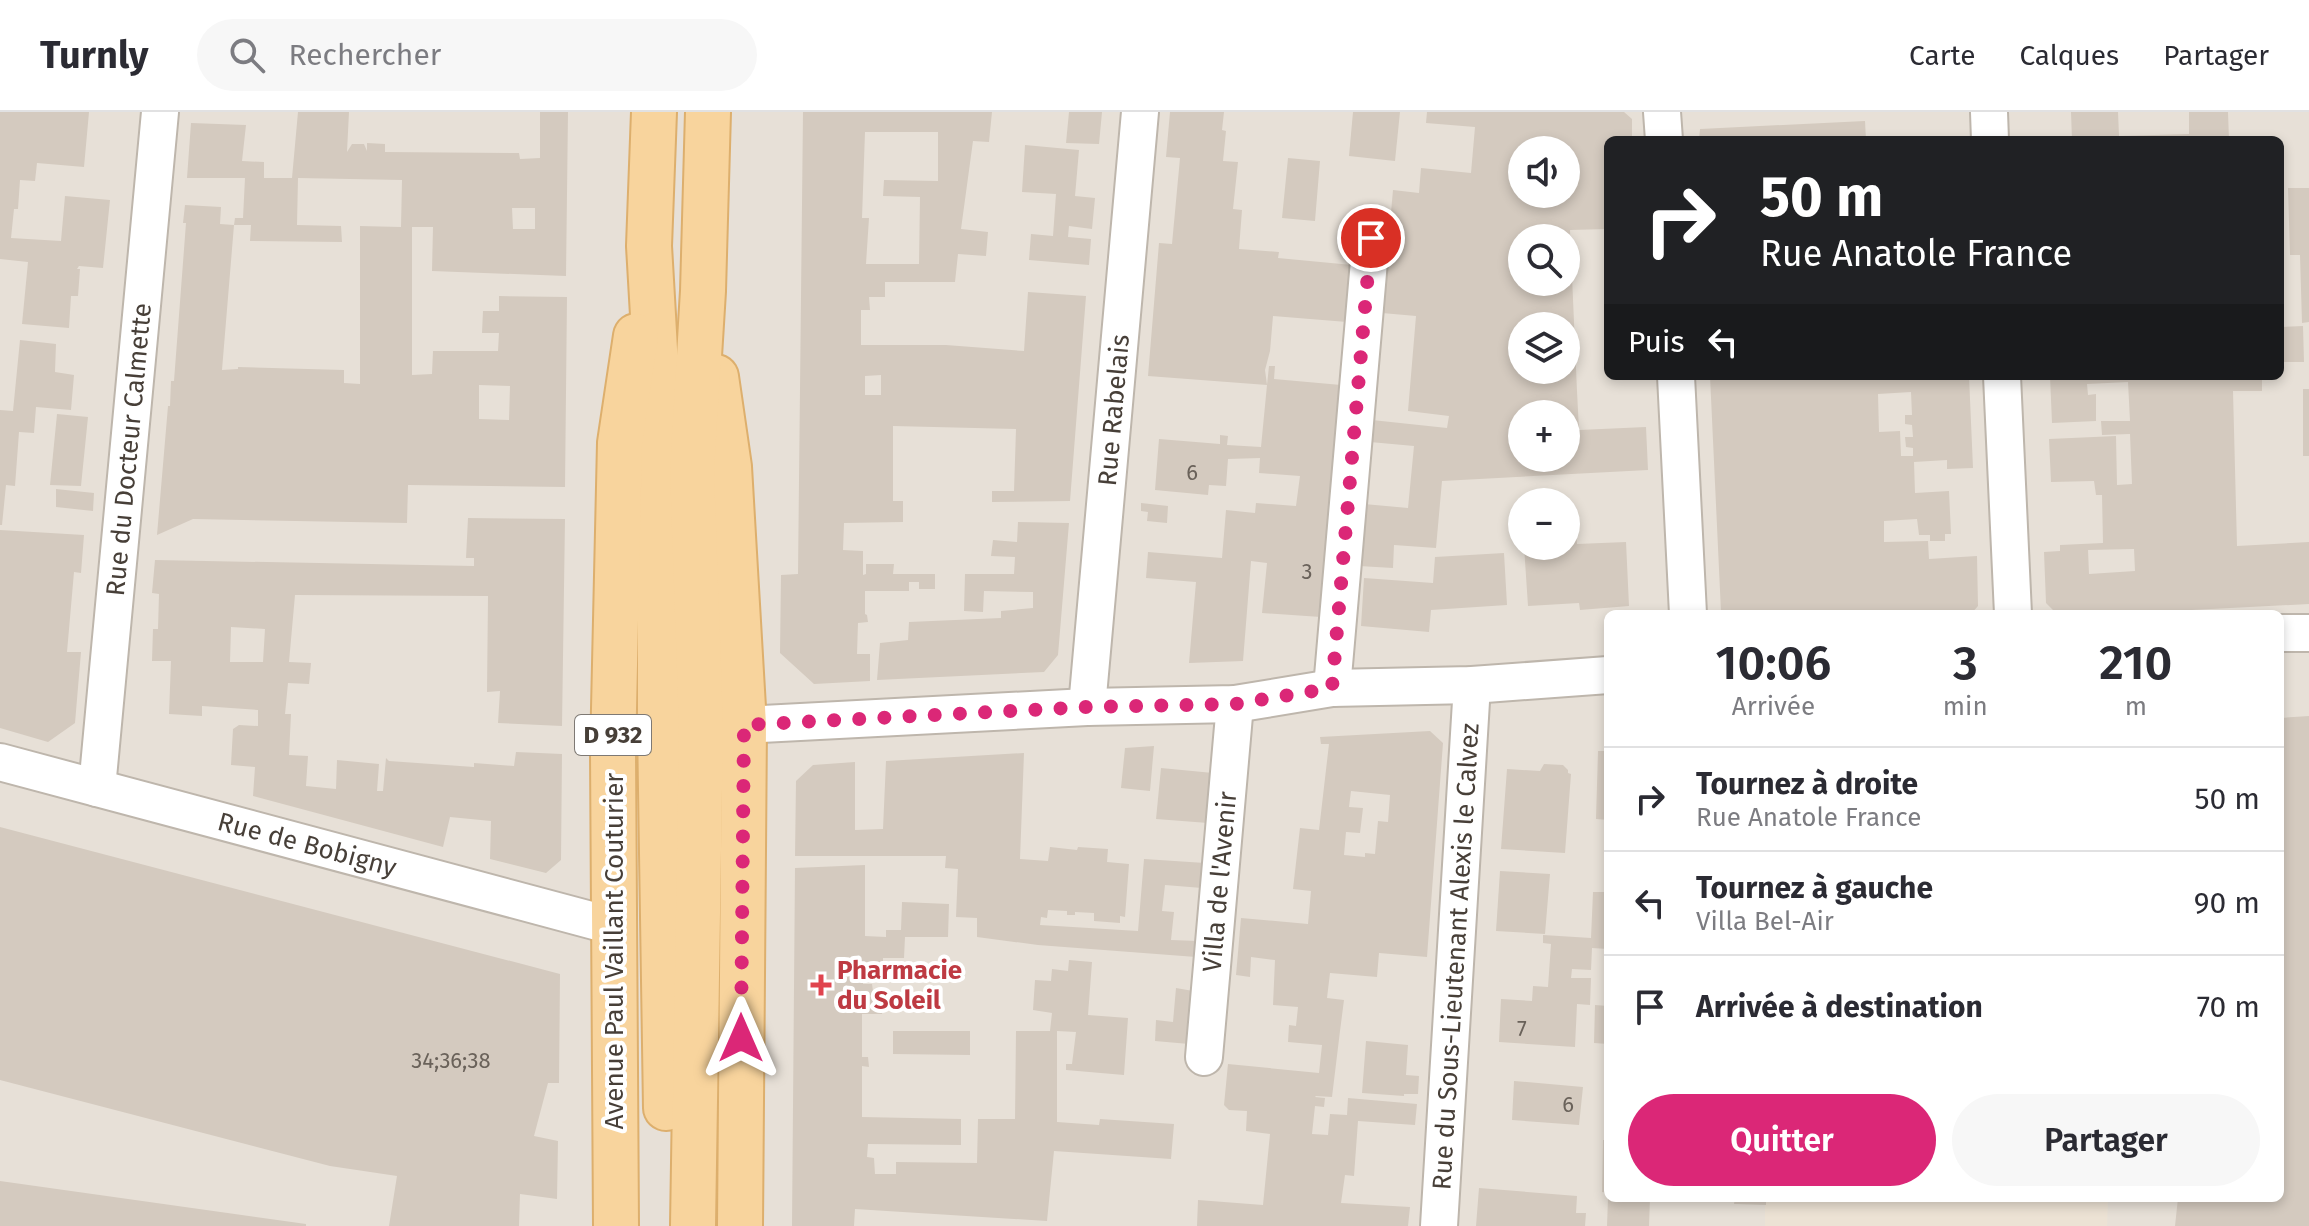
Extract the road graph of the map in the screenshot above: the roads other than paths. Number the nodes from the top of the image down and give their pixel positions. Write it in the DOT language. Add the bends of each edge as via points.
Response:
graph roads {
  1 [pos="160,112"];
  2 [pos="654,112"];
  3 [pos="708,112"];
  4 [pos="1140,112"];
  5 [pos="1662,112"];
  6 [pos="1989,112"];
  7 [pos="1664,136"];
  8 [pos="1990,136"];
  9 [pos="1371,238"];
  10 [pos="649,246"];
  11 [pos="703,291"];
  12 [pos="1676,380"];
  13 [pos="2002,380"];
  14 [pos="1688,610"];
  15 [pos="2013,610"];
  16 [pos="2284,633"];
  17 [pos="2309,633"];
  18 [pos="1604,675"];
  19 [pos="1472,685"];
  20 [pos="1332,688"];
  21 [pos="1235,704"];
  22 [pos="1087,707"];
  23 [pos="744,725"];
  24 [pos="0,762"];
  25 [pos="97,788"];
  26 [pos="613,926"];
  27 [pos="1204,1057"];
  28 [pos="616,1226"];
  29 [pos="668,1226"];
  30 [pos="693,1226"];
  31 [pos="740,1226"];
  32 [pos="1439,1226"];
  1 -- 25 [label="street, Rue du Docteur Calmette"];
  2 -- 10 [label="main road, Avenue Paul Vaillant Couturier / D 932"];
  3 -- 11 [label="main road"];
  4 -- 22 [label="street, Rue Rabelais"];
  5 -- 7 [label="street"];
  6 -- 8 [label="street"];
  9 -- 20 [label="street"];
  10 -- 26 [label="main road, Avenue Paul Vaillant Couturier / D 932" via="620,443"];
  10 -- 29 [label="main road, Avenue Paul Vaillant Couturier / D 932" via="660,436"];
  11 -- 23 [label="main road" via="729,467"];
  11 -- 30 [label="main road" via="692,470 701,725"];
  12 -- 14 [label="street"];
  13 -- 15 [label="street"];
  16 -- 17 [label="street"];
  18 -- 19 [label="street"];
  19 -- 20 [label="street"];
  19 -- 32 [label="street, Rue du Sous-Lieutenant Alexis le Calvez"];
  20 -- 21 [label="street"];
  21 -- 22 [label="street"];
  21 -- 27 [label="street, Villa de l'Avenir"];
  22 -- 23 [label="street"];
  23 -- 31 [label="main road"];
  24 -- 25 [label="street, Rue de Bobigny"];
  25 -- 26 [label="street, Rue de Bobigny"];
  26 -- 28 [label="main road, Avenue Paul Vaillant Couturier / D 932"];
}
